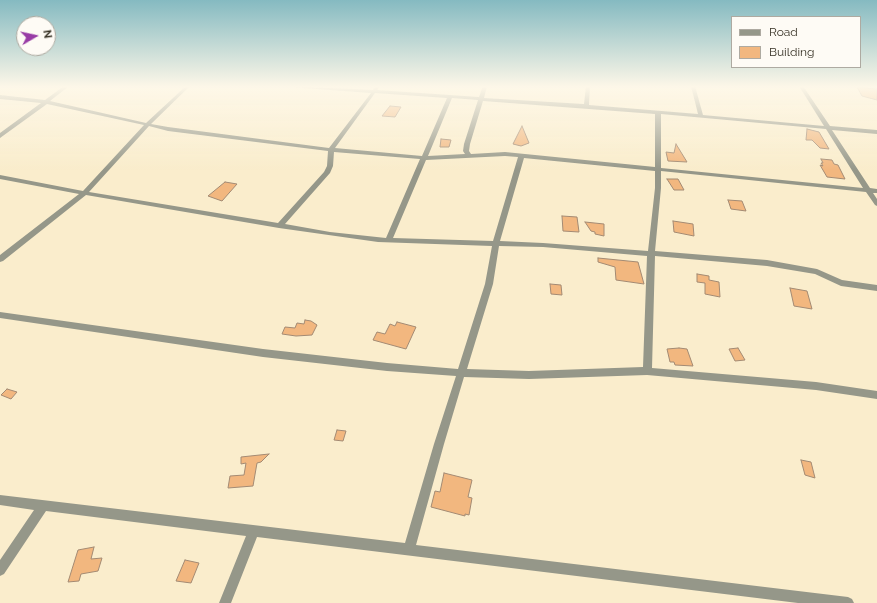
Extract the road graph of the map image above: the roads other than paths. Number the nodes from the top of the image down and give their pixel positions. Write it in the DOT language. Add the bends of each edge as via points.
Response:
graph roads {
  1 [pos="30,114"];
  2 [pos="102,114"];
  3 [pos="158,114"];
  4 [pos="358,114"];
  5 [pos="443,114"];
  6 [pos="476,114"];
  7 [pos="658,114"];
  8 [pos="681,114"];
  9 [pos="819,114"];
  10 [pos="701,116"];
  11 [pos="148,124"];
  12 [pos="828,129"];
  13 [pos="877,132"];
  14 [pos="0,136"];
  15 [pos="331,149"];
  16 [pos="469,155"];
  17 [pos="521,156"];
  18 [pos="425,158"];
  19 [pos="658,170"];
  20 [pos="0,177"];
  21 [pos="868,189"];
  22 [pos="877,190"];
  23 [pos="84,193"];
  24 [pos="877,204"];
  25 [pos="279,226"];
  26 [pos="389,240"];
  27 [pos="496,243"];
  28 [pos="651,254"];
  29 [pos="0,258"];
  30 [pos="877,288"];
  31 [pos="0,315"];
  32 [pos="647,372"];
  33 [pos="462,373"];
  34 [pos="877,395"];
  35 [pos="0,500"];
  36 [pos="44,505"];
  37 [pos="254,530"];
  38 [pos="409,549"];
  39 [pos="0,570"];
  40 [pos="225,603"];
  41 [pos="848,603"];
  1 -- 14 [label="street"];
  2 -- 11 [label="street"];
  3 -- 11 [label="street"];
  4 -- 15 [label="street"];
  5 -- 18 [label="street"];
  6 -- 16 [label="street" via="467,144 466,151"];
  7 -- 19 [label="street"];
  8 -- 10 [label="street"];
  9 -- 12 [label="street"];
  10 -- 12 [label="street"];
  11 -- 15 [label="street" via="168,129"];
  11 -- 23 [label="street"];
  12 -- 13 [label="street"];
  12 -- 21 [label="street"];
  15 -- 18 [label="street"];
  15 -- 25 [label="street" via="327,172"];
  16 -- 17 [label="street"];
  16 -- 18 [label="street"];
  17 -- 19 [label="street"];
  17 -- 27 [label="street"];
  18 -- 26 [label="street"];
  19 -- 21 [label="street"];
  19 -- 28 [label="street"];
  20 -- 23 [label="street"];
  21 -- 22 [label="street"];
  21 -- 24 [label="street"];
  23 -- 25 [label="street"];
  23 -- 29 [label="street"];
  25 -- 26 [label="street"];
  26 -- 27 [label="street"];
  27 -- 28 [label="street"];
  27 -- 33 [label="street" via="489,284"];
  28 -- 30 [label="street" via="767,263 817,272 842,283"];
  28 -- 32 [label="street"];
  31 -- 33 [label="street" via="322,361"];
  32 -- 33 [label="street" via="529,375"];
  32 -- 34 [label="street" via="816,386"];
  33 -- 38 [label="street"];
  35 -- 36 [label="street"];
  36 -- 37 [label="street"];
  36 -- 39 [label="street"];
  37 -- 38 [label="street"];
  37 -- 40 [label="street"];
  38 -- 41 [label="street"];
}
